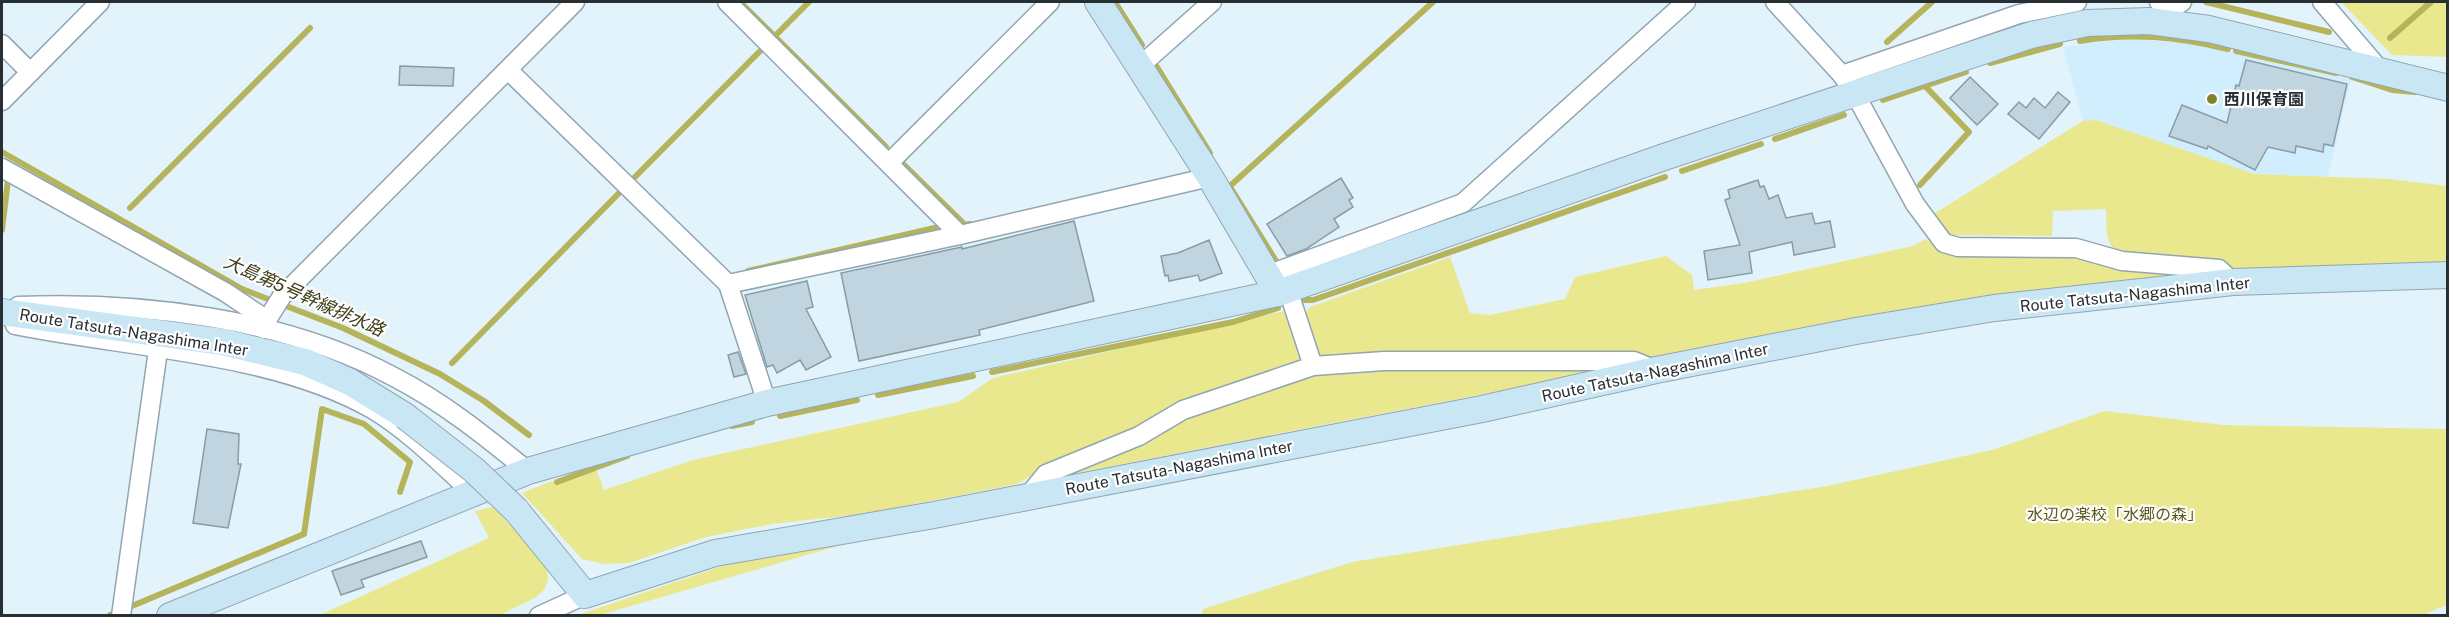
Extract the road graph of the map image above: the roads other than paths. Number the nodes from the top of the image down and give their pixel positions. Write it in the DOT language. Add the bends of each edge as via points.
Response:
graph roads {
  1 [pos="100,2"];
  2 [pos="575,2"];
  3 [pos="727,2"];
  4 [pos="1050,2"];
  5 [pos="1098,2"];
  6 [pos="1212,2"];
  7 [pos="1686,2"];
  8 [pos="1777,2"];
  9 [pos="2077,2"];
  10 [pos="2159,2"];
  11 [pos="2182,2"];
  12 [pos="2322,2"];
  13 [pos="2,44"];
  14 [pos="1140,66"];
  15 [pos="508,70"];
  16 [pos="2381,71"];
  17 [pos="30,72"];
  18 [pos="1848,84"];
  19 [pos="2448,88"];
  20 [pos="2,101"];
  21 [pos="889,163"];
  22 [pos="2,168"];
  23 [pos="1210,177"];
  24 [pos="960,235"];
  25 [pos="2448,275"];
  26 [pos="2233,282"];
  27 [pos="728,284"];
  28 [pos="1278,286"];
  29 [pos="2,306"];
  30 [pos="2,312"];
  31 [pos="267,321"];
  32 [pos="2,322"];
  33 [pos="158,350"];
  34 [pos="1313,366"];
  35 [pos="1656,370"];
  36 [pos="767,403"];
  37 [pos="528,471"];
  38 [pos="473,493"];
  39 [pos="1028,496"];
  40 [pos="585,595"];
  41 [pos="121,615"];
  42 [pos="170,615"];
  43 [pos="539,615"];
  1 -- 17 [label="street"];
  2 -- 15 [label="street"];
  3 -- 21 [label="street"];
  4 -- 21 [label="street"];
  5 -- 14 [label="street"];
  6 -- 14 [label="street"];
  7 -- 28 [label="street" via="1463,203"];
  8 -- 18 [label="street"];
  9 -- 18 [label="street" via="2019,14"];
  10 -- 11 [label="street"];
  12 -- 16 [label="street"];
  13 -- 17 [label="street"];
  14 -- 23 [label="street"];
  15 -- 27 [label="street"];
  15 -- 31 [label="street" via="282,296"];
  16 -- 18 [label="street" via="2209,29 2149,21 2087,22"];
  16 -- 19 [label="street"];
  17 -- 20 [label="street"];
  18 -- 26 [label="street" via="1915,204 1944,243 1958,247 2076,248 2122,261 2219,269"];
  18 -- 28 [label="street"];
  21 -- 24 [label="street"];
  22 -- 31 [label="street" via="225,292"];
  23 -- 24 [label="street"];
  23 -- 28 [label="street"];
  24 -- 27 [label="street"];
  25 -- 26 [label="street, Route Tatsuta-Nagashima Inter"];
  26 -- 35 [label="street, Route Tatsuta-Nagashima Inter" via="1994,308"];
  27 -- 36 [label="street"];
  28 -- 34 [label="street"];
  28 -- 36 [label="street"];
  29 -- 31 [label="street" via="120,307"];
  30 -- 40 [label="street, Route Tatsuta-Nagashima Inter, bridge" via="223,342 305,362 350,382 405,416 466,463 516,510"];
  31 -- 37 [label="street" via="394,376 442,405"];
  32 -- 33 [label="street"];
  33 -- 38 [label="street" via="237,361 322,386 372,410 419,444"];
  33 -- 41 [label="street"];
  34 -- 35 [label="street" via="1384,361 1634,361"];
  34 -- 39 [label="street" via="1183,410 1139,436 1046,474"];
  35 -- 39 [label="street, Route Tatsuta-Nagashima Inter" via="1482,409"];
  36 -- 37 [label="street"];
  37 -- 38 [label="street"];
  38 -- 42 [label="street"];
  39 -- 40 [label="street, Route Tatsuta-Nagashima Inter" via="715,554"];
  40 -- 43 [label="street"];
}
